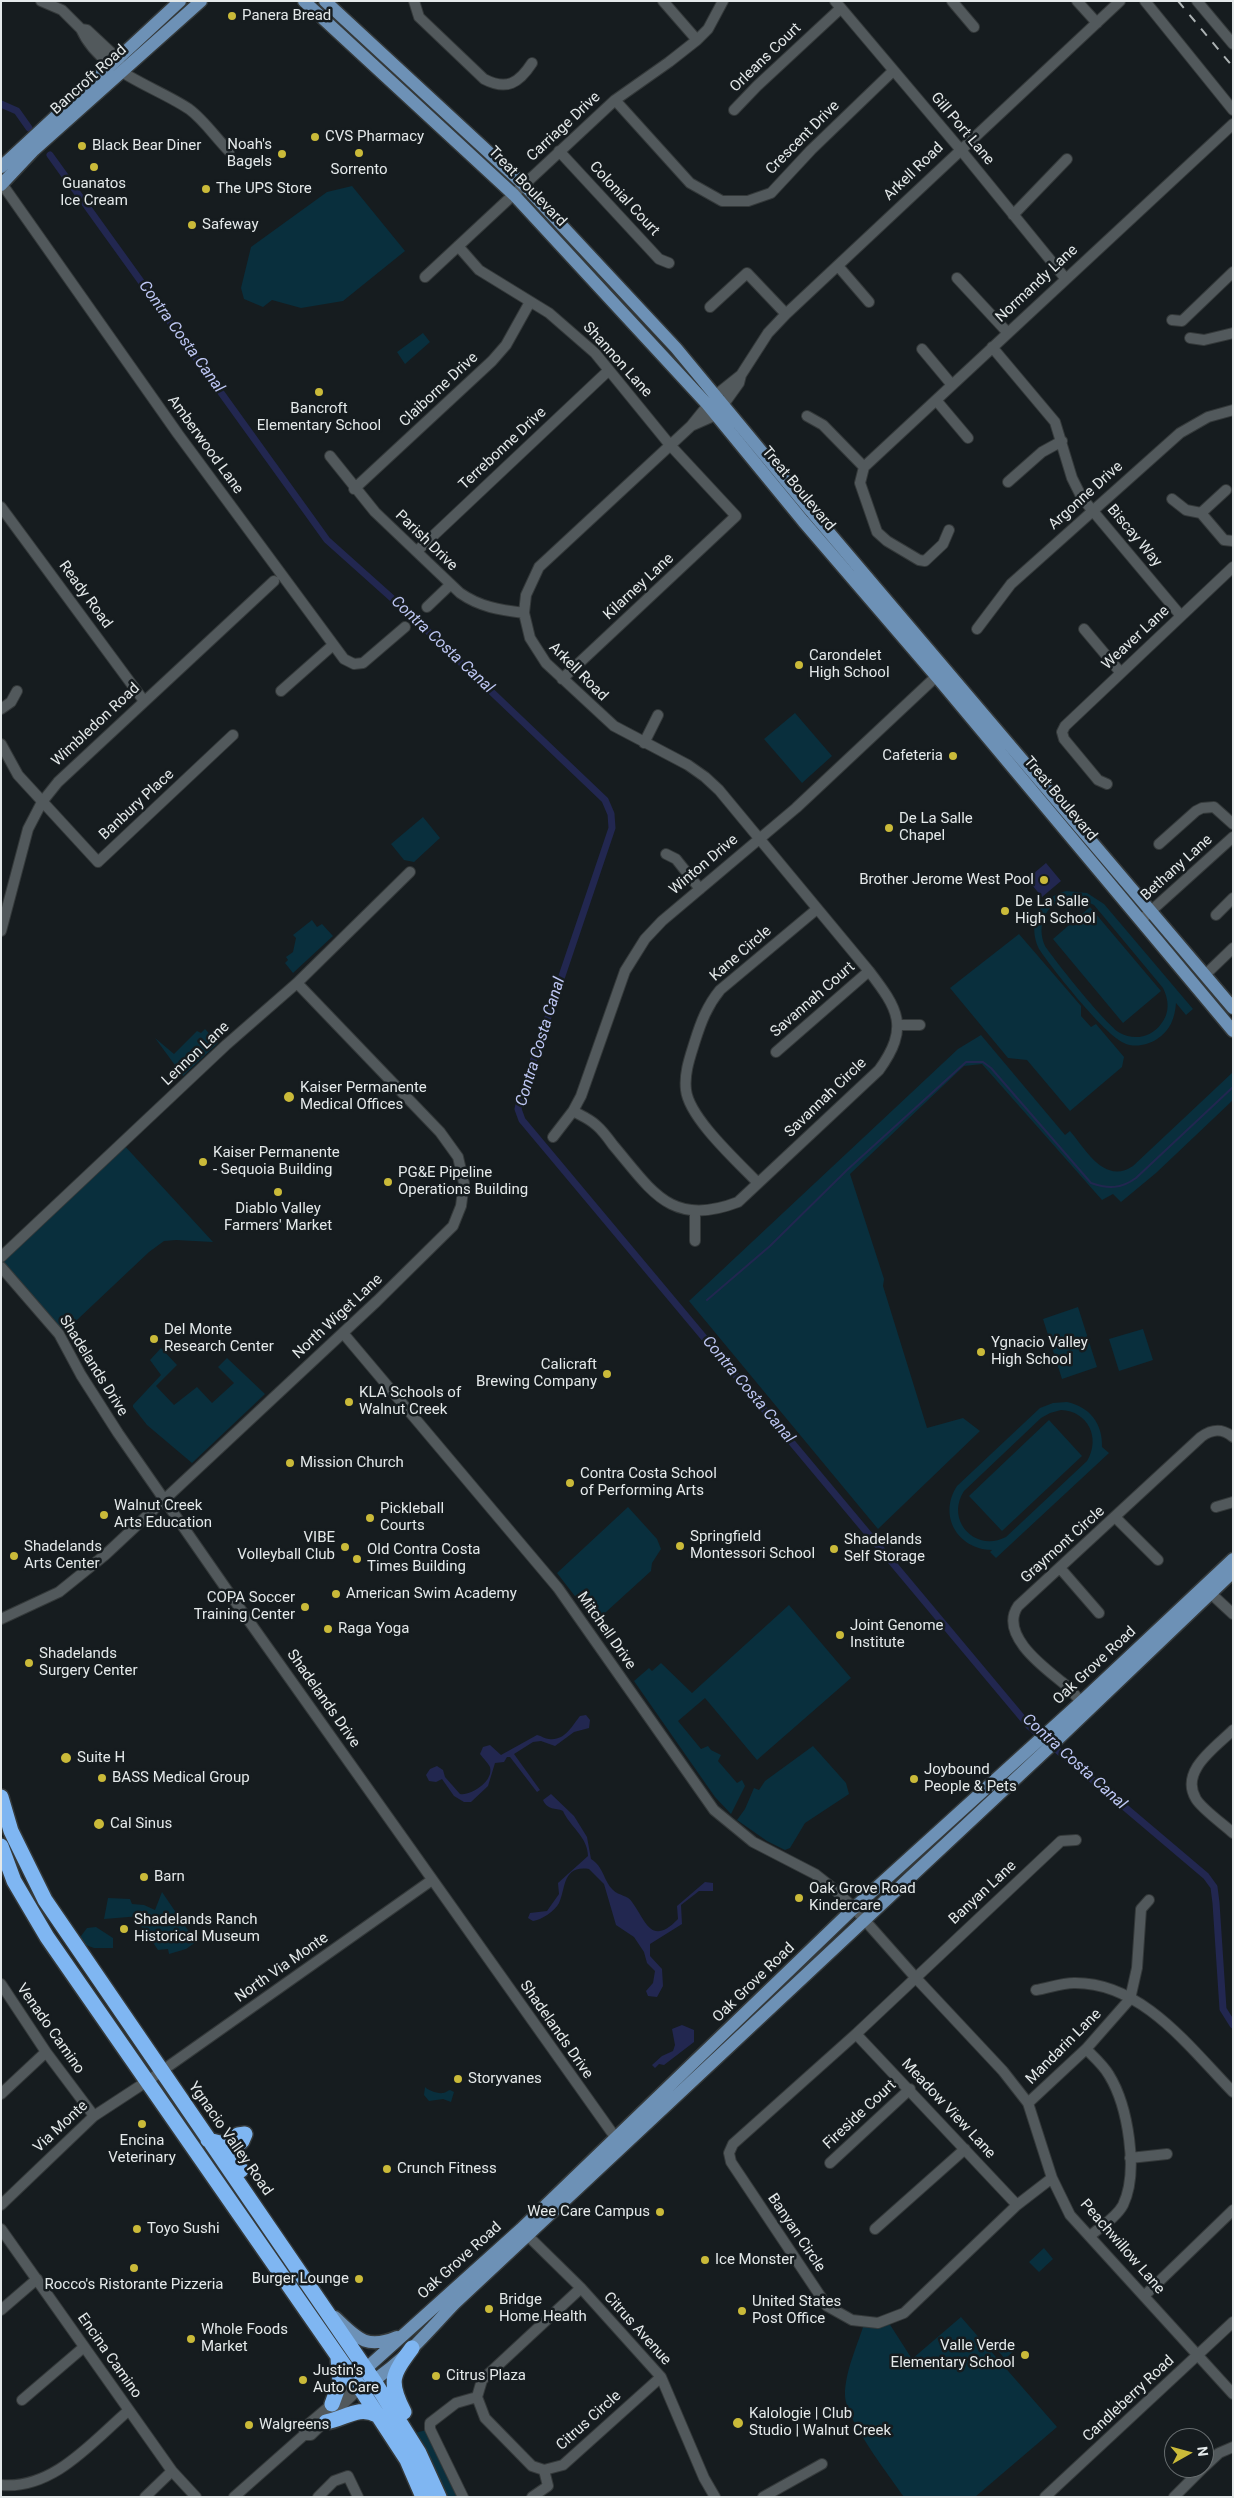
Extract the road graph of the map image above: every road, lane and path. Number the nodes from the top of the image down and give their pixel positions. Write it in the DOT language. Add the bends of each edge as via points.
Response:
graph roads {
  1 [pos="41,1"];
  2 [pos="70,1"];
  3 [pos="180,1"];
  4 [pos="201,1"];
  5 [pos="304,1"];
  6 [pos="325,1"];
  7 [pos="414,1"];
  8 [pos="663,1"];
  9 [pos="723,1"];
  10 [pos="952,1"];
  11 [pos="1077,1"];
  12 [pos="1120,1"];
  13 [pos="1145,1"];
  14 [pos="1197,1"];
  15 [pos="838,5"];
  16 [pos="62,10"];
  17 [pos="1097,23"];
  18 [pos="974,27"];
  19 [pos="697,40"];
  20 [pos="1232,43"];
  21 [pos="114,62"];
  22 [pos="532,63"];
  23 [pos="893,71"];
  24 [pos="123,72"];
  25 [pos="615,100"];
  26 [pos="734,110"];
  27 [pos="1233,110"];
  28 [pos="1233,124"];
  29 [pos="960,149"];
  30 [pos="229,151"];
  31 [pos="559,151"];
  32 [pos="1067,158"];
  33 [pos="5,163"];
  34 [pos="1,172"];
  35 [pos="1,184"];
  36 [pos="524,185"];
  37 [pos="514,195"];
  38 [pos="1013,214"];
  39 [pos="458,246"];
  40 [pos="670,263"];
  41 [pos="838,266"];
  42 [pos="1232,273"];
  43 [pos="425,277"];
  44 [pos="957,278"];
  45 [pos="1066,278"];
  46 [pos="530,302"];
  47 [pos="869,302"];
  48 [pos="710,307"];
  49 [pos="786,314"];
  50 [pos="1172,320"];
  51 [pos="1008,332"];
  52 [pos="1233,333"];
  53 [pos="1190,338"];
  54 [pos="992,347"];
  55 [pos="922,349"];
  56 [pos="609,370"];
  57 [pos="952,386"];
  58 [pos="720,399"];
  59 [pos="936,400"];
  60 [pos="707,404"];
  61 [pos="1233,410"];
  62 [pos="716,415"];
  63 [pos="806,416"];
  64 [pos="691,426"];
  65 [pos="968,438"];
  66 [pos="1062,441"];
  67 [pos="670,445"];
  68 [pos="330,456"];
  69 [pos="864,468"];
  70 [pos="1008,482"];
  71 [pos="354,489"];
  72 [pos="1226,490"];
  73 [pos="1172,499"];
  74 [pos="1,507"];
  75 [pos="1092,510"];
  76 [pos="1201,513"];
  77 [pos="736,516"];
  78 [pos="949,530"];
  79 [pos="1233,540"];
  80 [pos="417,551"];
  81 [pos="1233,567"];
  82 [pos="274,581"];
  83 [pos="450,585"];
  84 [pos="427,607"];
  85 [pos="524,613"];
  86 [pos="1181,616"];
  87 [pos="405,627"];
  88 [pos="977,628"];
  89 [pos="1084,629"];
  90 [pos="333,645"];
  91 [pos="941,672"];
  92 [pos="1121,673"];
  93 [pos="562,679"];
  94 [pos="17,691"];
  95 [pos="281,691"];
  96 [pos="144,701"];
  97 [pos="1,709"];
  98 [pos="658,715"];
  99 [pos="233,735"];
  100 [pos="644,743"];
  101 [pos="1,744"];
  102 [pos="1107,784"];
  103 [pos="42,802"];
  104 [pos="1233,824"];
  105 [pos="1233,837"];
  106 [pos="759,838"];
  107 [pos="1159,844"];
  108 [pos="666,854"];
  109 [pos="410,872"];
  110 [pos="700,889"];
  111 [pos="1233,898"];
  112 [pos="817,909"];
  113 [pos="1151,912"];
  114 [pos="1216,915"];
  115 [pos="1141,920"];
  116 [pos="1,931"];
  117 [pos="1233,948"];
  118 [pos="870,971"];
  119 [pos="1205,975"];
  120 [pos="297,983"];
  121 [pos="1233,1008"];
  122 [pos="898,1025"];
  123 [pos="920,1025"];
  124 [pos="1233,1031"];
  125 [pos="776,1052"];
  126 [pos="573,1110"];
  127 [pos="553,1137"];
  128 [pos="758,1183"];
  129 [pos="695,1211"];
  130 [pos="695,1241"];
  131 [pos="1,1257"];
  132 [pos="1,1267"];
  133 [pos="343,1332"];
  134 [pos="1233,1437"];
  135 [pos="165,1500"];
  136 [pos="1233,1502"];
  137 [pos="1216,1508"];
  138 [pos="1115,1517"];
  139 [pos="1233,1559"];
  140 [pos="1158,1560"];
  141 [pos="1060,1568"];
  142 [pos="1233,1572"];
  143 [pos="1207,1590"];
  144 [pos="1100,1613"];
  145 [pos="1233,1614"];
  146 [pos="1,1619"];
  147 [pos="1085,1706"];
  148 [pos="1233,1730"];
  149 [pos="1036,1751"];
  150 [pos="1,1798"];
  151 [pos="1233,1833"];
  152 [pos="1076,1840"];
  153 [pos="1,1846"];
  154 [pos="432,1880"];
  155 [pos="1150,1900"];
  156 [pos="854,1908"];
  157 [pos="865,1920"];
  158 [pos="915,1977"];
  159 [pos="2,1986"];
  160 [pos="1036,1990"];
  161 [pos="1130,1999"];
  162 [pos="856,2034"];
  163 [pos="1086,2050"];
  164 [pos="46,2052"];
  165 [pos="161,2071"];
  166 [pos="148,2080"];
  167 [pos="910,2089"];
  168 [pos="1233,2092"];
  169 [pos="1,2094"];
  170 [pos="1028,2103"];
  171 [pos="94,2116"];
  172 [pos="208,2140"];
  173 [pos="618,2142"];
  174 [pos="965,2149"];
  175 [pos="1167,2154"];
  176 [pos="1130,2158"];
  177 [pos="830,2164"];
  178 [pos="1052,2178"];
  179 [pos="251,2202"];
  180 [pos="1,2205"];
  181 [pos="1017,2205"];
  182 [pos="1233,2210"];
  183 [pos="1,2229"];
  184 [pos="875,2229"];
  185 [pos="524,2233"];
  186 [pos="1090,2236"];
  187 [pos="37,2279"];
  188 [pos="581,2288"];
  189 [pos="1144,2296"];
  190 [pos="324,2307"];
  191 [pos="1,2310"];
  192 [pos="1233,2322"];
  193 [pos="404,2334"];
  194 [pos="84,2347"];
  195 [pos="412,2348"];
  196 [pos="337,2354"];
  197 [pos="1197,2356"];
  198 [pos="370,2375"];
  199 [pos="661,2377"];
  200 [pos="357,2384"];
  201 [pos="1233,2394"];
  202 [pos="477,2397"];
  203 [pos="22,2400"];
  204 [pos="332,2404"];
  205 [pos="128,2411"];
  206 [pos="377,2415"];
  207 [pos="326,2422"];
  208 [pos="304,2435"];
  209 [pos="1233,2447"];
  210 [pos="1214,2458"];
  211 [pos="822,2464"];
  212 [pos="427,2470"];
  213 [pos="544,2470"];
  214 [pos="172,2471"];
  215 [pos="1194,2478"];
  216 [pos="1,2485"];
  217 [pos="145,2497"];
  218 [pos="196,2497"];
  219 [pos="234,2497"];
  220 [pos="318,2497"];
  221 [pos="358,2497"];
  222 [pos="423,2497"];
  223 [pos="439,2497"];
  224 [pos="463,2497"];
  225 [pos="532,2497"];
  226 [pos="715,2497"];
  227 [pos="763,2497"];
  228 [pos="1044,2497"];
  229 [pos="1174,2497"];
  1 -- 16 [label="street"];
  2 -- 16 [label="street"];
  3 -- 21 [label="main road, Bancroft Road"];
  4 -- 24 [label="main road, Bancroft Road"];
  5 -- 37 [label="main road, Treat Boulevard"];
  6 -- 36 [label="main road, Treat Boulevard"];
  7 -- 22 [label="street" via="419,17 484,80 494,85 512,84 525,74"];
  8 -- 19 [label="street"];
  9 -- 19 [label="street, Carriage Drive"];
  10 -- 18 [label="street"];
  11 -- 17 [label="street"];
  12 -- 17 [label="street, Arkell Road"];
  13 -- 27 [label="street"];
  14 -- 20 [label="street"];
  15 -- 23 [label="street, Gill Port Lane"];
  15 -- 26 [label="street, Orleans Court"];
  16 -- 21 [label="street" via="81,29 87,30"];
  17 -- 29 [label="street, Arkell Road"];
  19 -- 25 [label="street, Carriage Drive"];
  21 -- 24 [label="street"];
  21 -- 33 [label="main road, Bancroft Road"];
  23 -- 25 [label="street, Crescent Drive" via="771,193 748,201 722,201 690,182"];
  23 -- 29 [label="street, Gill Port Lane"];
  24 -- 30 [label="street" via="190,110"];
  24 -- 35 [label="main road, Bancroft Road" via="34,150"];
  25 -- 31 [label="street, Carriage Drive"];
  28 -- 45 [label="street, Normandy Lane"];
  29 -- 38 [label="street, Gill Port Lane"];
  29 -- 41 [label="street, Arkell Road"];
  31 -- 36 [label="street, Carriage Drive"];
  31 -- 40 [label="street, Colonial Court" via="659,259"];
  32 -- 38 [label="street"];
  33 -- 34 [label="main road, Bancroft Road"];
  35 -- 90 [label="street, Amberwood Lane"];
  36 -- 37 [label="street, Carriage Drive"];
  36 -- 58 [label="main road, Treat Boulevard" via="631,298"];
  37 -- 39 [label="street, Carriage Drive"];
  37 -- 60 [label="main road, Treat Boulevard"];
  38 -- 45 [label="street, Gill Port Lane"];
  39 -- 43 [label="street, Carriage Drive"];
  39 -- 46 [label="street, Shannon Lane" via="479,270"];
  41 -- 47 [label="street"];
  41 -- 49 [label="street, Arkell Road"];
  42 -- 50 [label="street" via="1182,321"];
  44 -- 51 [label="street"];
  45 -- 51 [label="street, Normandy Lane"];
  46 -- 56 [label="street, Shannon Lane" via="578,337"];
  46 -- 71 [label="street, Claiborne Drive" via="506,345 492,362"];
  48 -- 49 [label="street" via="747,273"];
  49 -- 58 [label="street, Arkell Road" via="768,333 741,375"];
  51 -- 54 [label="street, Normandy Lane"];
  52 -- 53 [label="street" via="1204,340"];
  54 -- 57 [label="street, Normandy Lane"];
  54 -- 66 [label="street, Biscay Way" via="1048,412"];
  55 -- 57 [label="street"];
  56 -- 67 [label="street, Shannon Lane"];
  56 -- 80 [label="street, Terrebonne Drive"];
  57 -- 59 [label="street, Normandy Lane"];
  58 -- 60 [label="street, Arkell Road"];
  58 -- 62 [label="street, Arkell Road"];
  58 -- 91 [label="main road, Treat Boulevard"];
  59 -- 65 [label="street"];
  59 -- 69 [label="street, Normandy Lane"];
  60 -- 62 [label="main road, Treat Boulevard"];
  60 -- 64 [label="street, Arkell Road"];
  61 -- 75 [label="street, Argonne Drive" via="1208,417 1180,433"];
  62 -- 64 [label="street, Arkell Road"];
  62 -- 91 [label="main road, Treat Boulevard" via="803,521"];
  63 -- 69 [label="street" via="823,425"];
  64 -- 67 [label="street, Arkell Road"];
  66 -- 70 [label="street" via="1042,452"];
  66 -- 75 [label="street, Biscay Way" via="1077,490"];
  67 -- 77 [label="street, Shannon Lane"];
  67 -- 85 [label="street, Arkell Road" via="539,567 526,595"];
  68 -- 71 [label="street, Parish Drive"];
  69 -- 78 [label="street" via="860,484 877,532 886,541 925,561 943,544"];
  71 -- 80 [label="street, Parish Drive"];
  72 -- 76 [label="street"];
  73 -- 76 [label="street" via="1186,510"];
  74 -- 96 [label="street, Ready Road"];
  75 -- 86 [label="street, Biscay Way"];
  75 -- 88 [label="street, Argonne Drive" via="1011,584"];
  76 -- 79 [label="street" via="1224,540"];
  77 -- 93 [label="street, Kilarney Lane"];
  80 -- 83 [label="street, Parish Drive"];
  81 -- 86 [label="street, Weaver Lane"];
  82 -- 96 [label="street, Wimbledon Road"];
  83 -- 84 [label="street"];
  83 -- 85 [label="street, Parish Drive" via="472,601 487,607"];
  85 -- 93 [label="street, Arkell Road" via="536,651"];
  86 -- 92 [label="street, Weaver Lane"];
  87 -- 90 [label="street, Amberwood Lane" via="359,664 349,663"];
  89 -- 92 [label="street"];
  90 -- 95 [label="street"];
  91 -- 106 [label="street, Winton Drive" via="800,804"];
  91 -- 113 [label="main road, Treat Boulevard"];
  91 -- 115 [label="main road, Treat Boulevard"];
  92 -- 102 [label="street, Weaver Lane" via="1062,732 1064,739 1098,780"];
  93 -- 100 [label="street, Arkell Road" via="614,726"];
  94 -- 97 [label="street" via="11,702"];
  96 -- 103 [label="street, Wimbledon Road" via="58,782"];
  98 -- 100 [label="street"];
  99 -- 103 [label="street, Banbury Place" via="98,862"];
  100 -- 106 [label="street, Arkell Road" via="705,777"];
  101 -- 103 [label="street" via="18,775"];
  103 -- 116 [label="street, Wimbledon Road" via="28,829"];
  104 -- 107 [label="street" via="1214,807 1202,808"];
  105 -- 113 [label="street, Bethany Lane"];
  106 -- 110 [label="street, Winton Drive"];
  106 -- 112 [label="street"];
  108 -- 110 [label="street" via="676,859"];
  109 -- 120 [label="street, Lennon Lane"];
  110 -- 126 [label="street, Winton Drive" via="662,921 632,957"];
  111 -- 114 [label="street"];
  112 -- 118 [label="street"];
  112 -- 128 [label="street, Kane Circle" via="720,990 704,1012 686,1069 686,1091 695,1115"];
  113 -- 115 [label="street, Bethany Lane"];
  113 -- 119 [label="main road, Treat Boulevard"];
  115 -- 124 [label="main road, Treat Boulevard"];
  117 -- 119 [label="street"];
  118 -- 122 [label="street" via="892,1002"];
  118 -- 125 [label="street, Savannah Court"];
  119 -- 121 [label="main road, Treat Boulevard"];
  120 -- 131 [label="street, Lennon Lane"];
  120 -- 133 [label="street, North Wiget Lane" via="440,1132 458,1158 464,1183 461,1206 453,1226"];
  122 -- 123 [label="street"];
  122 -- 128 [label="street, Savannah Circle" via="890,1054 879,1070"];
  126 -- 127 [label="street, Winton Drive"];
  126 -- 129 [label="street, Savannah Circle" via="596,1124 655,1195 674,1206"];
  128 -- 129 [label="street, Savannah Circle" via="738,1202 716,1210"];
  129 -- 130 [label="street"];
  132 -- 135 [label="street, Shadelands Drive" via="59,1334 81,1375"];
  133 -- 135 [label="street, North Wiget Lane"];
  133 -- 156 [label="street, Mitchell Drive" via="558,1588 714,1810 753,1842 815,1874"];
  134 -- 138 [label="street, Graymont Circle" via="1221,1430 1207,1433"];
  135 -- 146 [label="street, North Wiget Lane" via="59,1592"];
  135 -- 154 [label="street, Shadelands Drive"];
  136 -- 137 [label="street"];
  138 -- 140 [label="street"];
  138 -- 141 [label="street, Graymont Circle"];
  139 -- 143 [label="main road, Oak Grove Road"];
  141 -- 144 [label="street"];
  141 -- 147 [label="street, Graymont Circle" via="1013,1612 1012,1628 1044,1670 1063,1682"];
  142 -- 143 [label="main road, Oak Grove Road"];
  143 -- 145 [label="street"];
  143 -- 147 [label="main road, Oak Grove Road"];
  147 -- 149 [label="main road, Oak Grove Road"];
  148 -- 151 [label="street" via="1195,1768 1191,1783 1196,1799"];
  149 -- 156 [label="main road, Oak Grove Road"];
  149 -- 157 [label="main road, Oak Grove Road" via="1010,1774 1010,1783"];
  150 -- 165 [label="highway, Ygnacio Valley Road" via="11,1831 45,1900"];
  152 -- 158 [label="street, Banyan Lane" via="1061,1841"];
  153 -- 166 [label="highway" via="14,1881 47,1937"];
  154 -- 165 [label="street, North Via Monte"];
  154 -- 173 [label="street, Shadelands Drive"];
  155 -- 161 [label="street, Mandarin Lane" via="1141,1909 1137,1968"];
  156 -- 157 [label="street, Mitchell Drive"];
  156 -- 173 [label="main road, Oak Grove Road"];
  157 -- 158 [label="street, Peachwillow Lane"];
  157 -- 173 [label="main road, Oak Grove Road"];
  158 -- 162 [label="street, Banyan Circle"];
  158 -- 170 [label="street, Peachwillow Lane" via="1003,2071"];
  159 -- 164 [label="street, Venado Camino"];
  160 -- 161 [label="street" via="1073,1983 1103,1986"];
  161 -- 163 [label="street, Mandarin Lane"];
  161 -- 168 [label="street" via="1157,2014"];
  162 -- 167 [label="street, Meadow View Lane"];
  162 -- 181 [label="street, Banyan Circle" via="733,2144 729,2154 731,2162 827,2306 852,2320 878,2323 904,2314"];
  163 -- 170 [label="street, Mandarin Lane"];
  163 -- 176 [label="street" via="1108,2073 1117,2091"];
  164 -- 169 [label="street"];
  164 -- 171 [label="street, Venado Camino"];
  165 -- 166 [label="street, North Via Monte"];
  165 -- 172 [label="highway, Ygnacio Valley Road"];
  166 -- 171 [label="street, Via Monte"];
  166 -- 196 [label="highway"];
  167 -- 174 [label="street, Meadow View Lane"];
  167 -- 177 [label="street, Fireside Court"];
  170 -- 178 [label="street, Peachwillow Lane"];
  171 -- 180 [label="street, Via Monte"];
  172 -- 179 [label="highway, Ygnacio Valley Road"];
  172 -- 179 [label="highway" via="224,2144 238,2134 245,2134 231,2153 249,2183"];
  173 -- 185 [label="main road, Oak Grove Road"];
  174 -- 181 [label="street, Meadow View Lane"];
  174 -- 184 [label="street"];
  175 -- 176 [label="street"];
  176 -- 186 [label="street" via="1130,2183 1122,2206"];
  178 -- 181 [label="street, Banyan Circle"];
  178 -- 186 [label="street, Peachwillow Lane" via="1070,2215"];
  179 -- 190 [label="highway, Ygnacio Valley Road"];
  182 -- 189 [label="street"];
  183 -- 187 [label="street, Encina Camino"];
  185 -- 188 [label="street, Citrus Avenue"];
  185 -- 193 [label="main road, Oak Grove Road"];
  185 -- 195 [label="main road, Oak Grove Road"];
  186 -- 189 [label="street, Peachwillow Lane"];
  187 -- 191 [label="street"];
  187 -- 194 [label="street, Encina Camino"];
  188 -- 199 [label="street, Citrus Avenue"];
  188 -- 202 [label="street" via="482,2380"];
  189 -- 197 [label="street, Peachwillow Lane"];
  190 -- 193 [label="main road" via="363,2342 386,2342"];
  190 -- 198 [label="highway, Ygnacio Valley Road"];
  192 -- 197 [label="street, Candleberry Road"];
  193 -- 198 [label="main road, Oak Grove Road"];
  194 -- 203 [label="street"];
  194 -- 205 [label="street, Encina Camino"];
  195 -- 198 [label="main road, Oak Grove Road"];
  195 -- 212 [label="highway" via="397,2368 393,2378 394,2392 426,2454"];
  196 -- 200 [label="highway"];
  196 -- 204 [label="highway" via="340,2382"];
  197 -- 201 [label="street, Peachwillow Lane"];
  197 -- 228 [label="street, Candleberry Road"];
  198 -- 200 [label="main road, Oak Grove Road"];
  198 -- 212 [label="highway, Ygnacio Valley Road"];
  199 -- 213 [label="street, Citrus Circle" via="563,2465"];
  199 -- 226 [label="street, Citrus Avenue"];
  200 -- 204 [label="street, Oak Grove Road"];
  200 -- 206 [label="highway"];
  200 -- 207 [label="street, Oak Grove Road"];
  202 -- 213 [label="street" via="485,2418 532,2466"];
  202 -- 224 [label="street" via="456,2403 430,2423"];
  204 -- 208 [label="street, Oak Grove Road" via="305,2427"];
  205 -- 214 [label="street, Encina Camino"];
  205 -- 216 [label="street" via="59,2470 17,2487"];
  206 -- 207 [label="highway" via="369,2410 360,2410"];
  206 -- 222 [label="highway" via="407,2460"];
  207 -- 208 [label="street, Oak Grove Road" via="311,2436"];
  208 -- 219 [label="street, Oak Grove Road"];
  209 -- 210 [label="street"];
  211 -- 227 [label="street"];
  212 -- 223 [label="highway, Ygnacio Valley Road"];
  213 -- 225 [label="street" via="548,2486"];
  214 -- 217 [label="street"];
  214 -- 218 [label="street, Encina Camino"];
  215 -- 229 [label="street"];
  220 -- 221 [label="street" via="334,2481 348,2476"];
}
